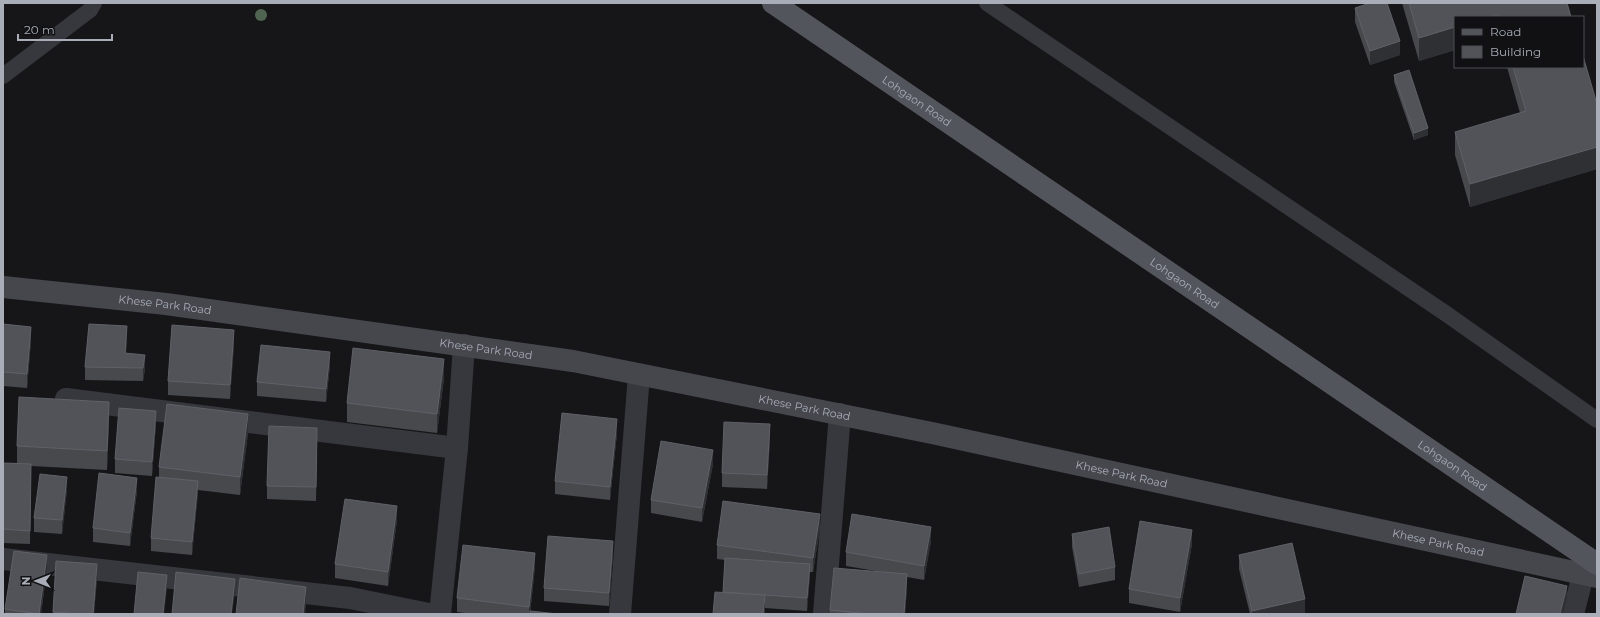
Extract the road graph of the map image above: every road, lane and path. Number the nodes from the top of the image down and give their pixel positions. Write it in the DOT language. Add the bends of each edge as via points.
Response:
graph roads {
  1 [pos="94,3"];
  2 [pos="773,3"];
  3 [pos="987,3"];
  4 [pos="3,76"];
  5 [pos="3,287"];
  6 [pos="464,345"];
  7 [pos="639,375"];
  8 [pos="66,400"];
  9 [pos="840,414"];
  10 [pos="1597,420"];
  11 [pos="457,448"];
  12 [pos="3,560"];
  13 [pos="1592,572"];
  14 [pos="349,606"];
  15 [pos="429,614"];
  16 [pos="440,614"];
  17 [pos="620,614"];
  18 [pos="824,614"];
  19 [pos="1574,614"];
  1 -- 4 [label="lane" via="90,10"];
  2 -- 13 [label="main road, Lohgaon Road"];
  3 -- 10 [label="lane" via="1445,313"];
  5 -- 6 [label="street, Khese Park Road" via="166,304"];
  6 -- 7 [label="street, Khese Park Road" via="573,361"];
  6 -- 11 [label="street"];
  7 -- 9 [label="street, Khese Park Road"];
  7 -- 17 [label="street"];
  8 -- 11 [label="street"];
  9 -- 13 [label="street, Khese Park Road"];
  9 -- 18 [label="street"];
  11 -- 16 [label="street"];
  12 -- 14 [label="street"];
  13 -- 19 [label="street"];
  14 -- 15 [label="street"];
}
